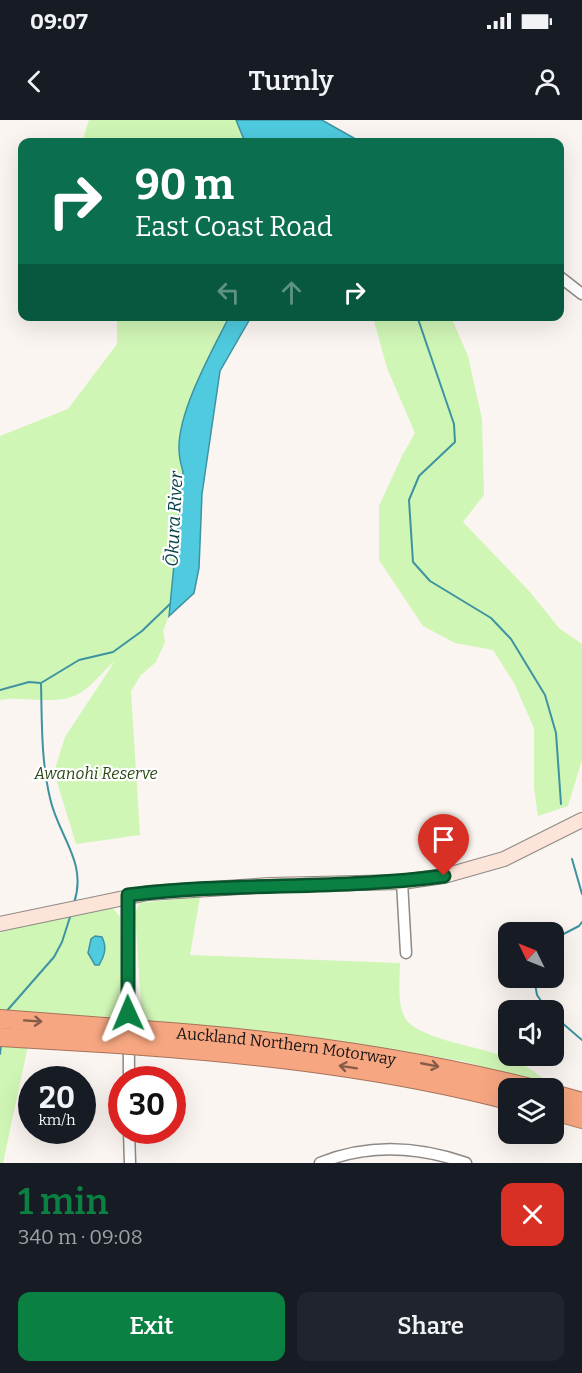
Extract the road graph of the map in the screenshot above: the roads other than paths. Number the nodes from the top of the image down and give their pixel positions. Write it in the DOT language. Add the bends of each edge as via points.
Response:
graph roads {
  1 [pos="564,279"];
  2 [pos="582,294"];
  3 [pos="582,820"];
  4 [pos="402,882"];
  5 [pos="128,895"];
  6 [pos="0,924"];
  7 [pos="406,953"];
  8 [pos="0,1019"];
  9 [pos="118,1036"];
  10 [pos="0,1037"];
  11 [pos="143,1038"];
  12 [pos="129,1066"];
  13 [pos="498,1081"];
  14 [pos="564,1097"];
  15 [pos="498,1098"];
  16 [pos="582,1102"];
  17 [pos="564,1114"];
  18 [pos="582,1119"];
  19 [pos="129,1144"];
  20 [pos="129,1163"];
  21 [pos="320,1163"];
  22 [pos="466,1163"];
  1 -- 2 [label="street"];
  3 -- 4 [label="main road" via="504,859 444,876"];
  4 -- 5 [label="main road"];
  4 -- 7 [label="street"];
  5 -- 6 [label="main road"];
  5 -- 12 [label="street"];
  8 -- 9 [label="highway, Auckland Northern Motorway, one-way" via="65,1024"];
  9 -- 10 [label="highway, Auckland Northern Motorway" via="53,1040"];
  9 -- 11 [label="highway, Auckland Northern Motorway, bridge"];
  11 -- 13 [label="highway, Auckland Northern Motorway, one-way" via="329,1048"];
  15 -- 11 [label="highway, Auckland Northern Motorway, one-way" via="392,1074"];
  14 -- 16 [label="highway"];
  17 -- 18 [label="highway"];
  19 -- 20 [label="street"];
  21 -- 22 [label="street" via="386,1148 430,1152"];
}
